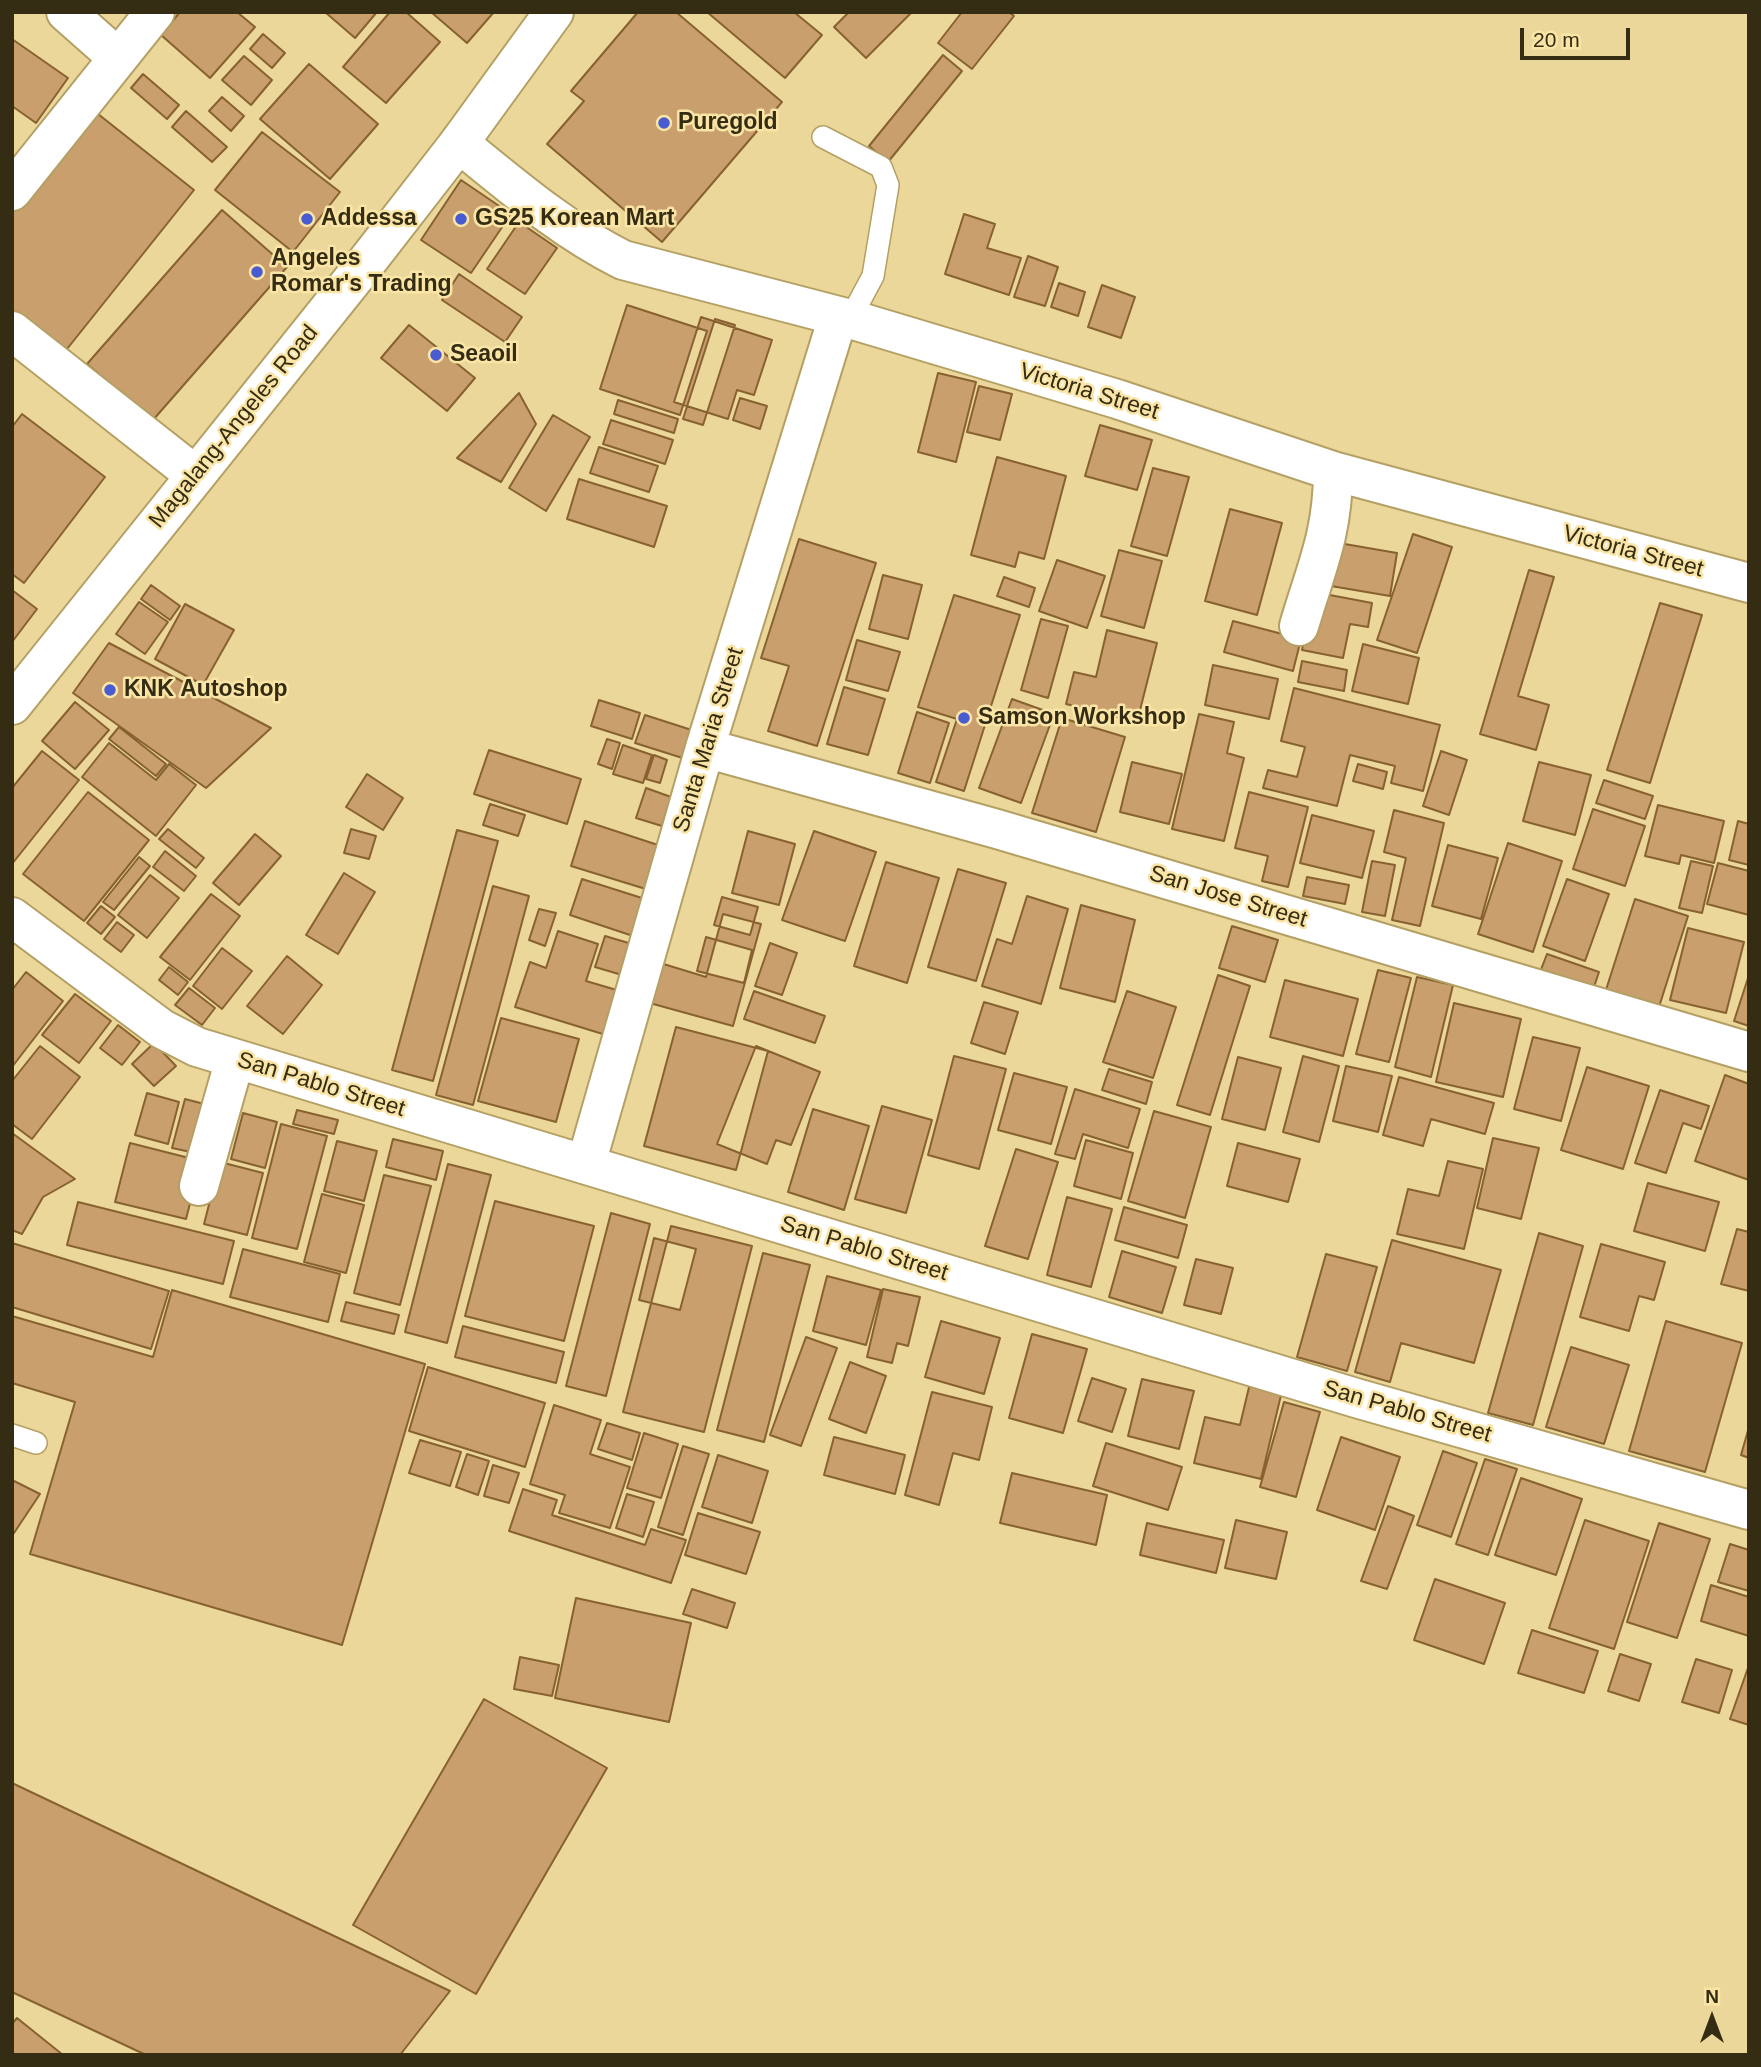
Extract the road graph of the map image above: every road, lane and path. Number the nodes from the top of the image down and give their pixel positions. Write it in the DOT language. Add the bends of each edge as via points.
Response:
graph roads {
  1 [pos="66,12"];
  2 [pos="155,12"];
  3 [pos="554,12"];
  4 [pos="118,58"];
  5 [pos="823,137"];
  6 [pos="459,143"];
  7 [pos="12,191"];
  8 [pos="844,318"];
  9 [pos="12,331"];
  10 [pos="1333,471"];
  11 [pos="195,475"];
  12 [pos="1749,583"];
  13 [pos="1299,626"];
  14 [pos="12,705"];
  15 [pos="705,748"];
  16 [pos="12,917"];
  17 [pos="1749,1052"];
  18 [pos="235,1059"];
  19 [pos="586,1164"];
  20 [pos="198,1186"];
  21 [pos="12,1435"];
  22 [pos="36,1443"];
  23 [pos="1749,1510"];
  1 -- 4 [label="street"];
  2 -- 4 [label="street"];
  3 -- 6 [label="street, Magalang-Angeles Road"];
  4 -- 7 [label="street"];
  5 -- 8 [label="lane" via="881,167 888,185 873,276"];
  6 -- 8 [label="street, Victoria Street" via="504,183 623,260"];
  6 -- 11 [label="street, Magalang-Angeles Road"];
  8 -- 10 [label="street, Victoria Street" via="1117,399"];
  8 -- 15 [label="street, Santa Maria Street"];
  9 -- 11 [label="street"];
  10 -- 12 [label="street, Victoria Street"];
  10 -- 13 [label="street" via="1333,511"];
  11 -- 14 [label="street, Magalang-Angeles Road"];
  15 -- 17 [label="street, San Jose Street" via="1010,833"];
  15 -- 19 [label="street, Santa Maria Street"];
  16 -- 18 [label="street, San Pablo Street" via="162,1029"];
  18 -- 19 [label="street, San Pablo Street"];
  18 -- 20 [label="street"];
  19 -- 23 [label="street, San Pablo Street" via="1356,1398"];
  21 -- 22 [label="lane"];
}
